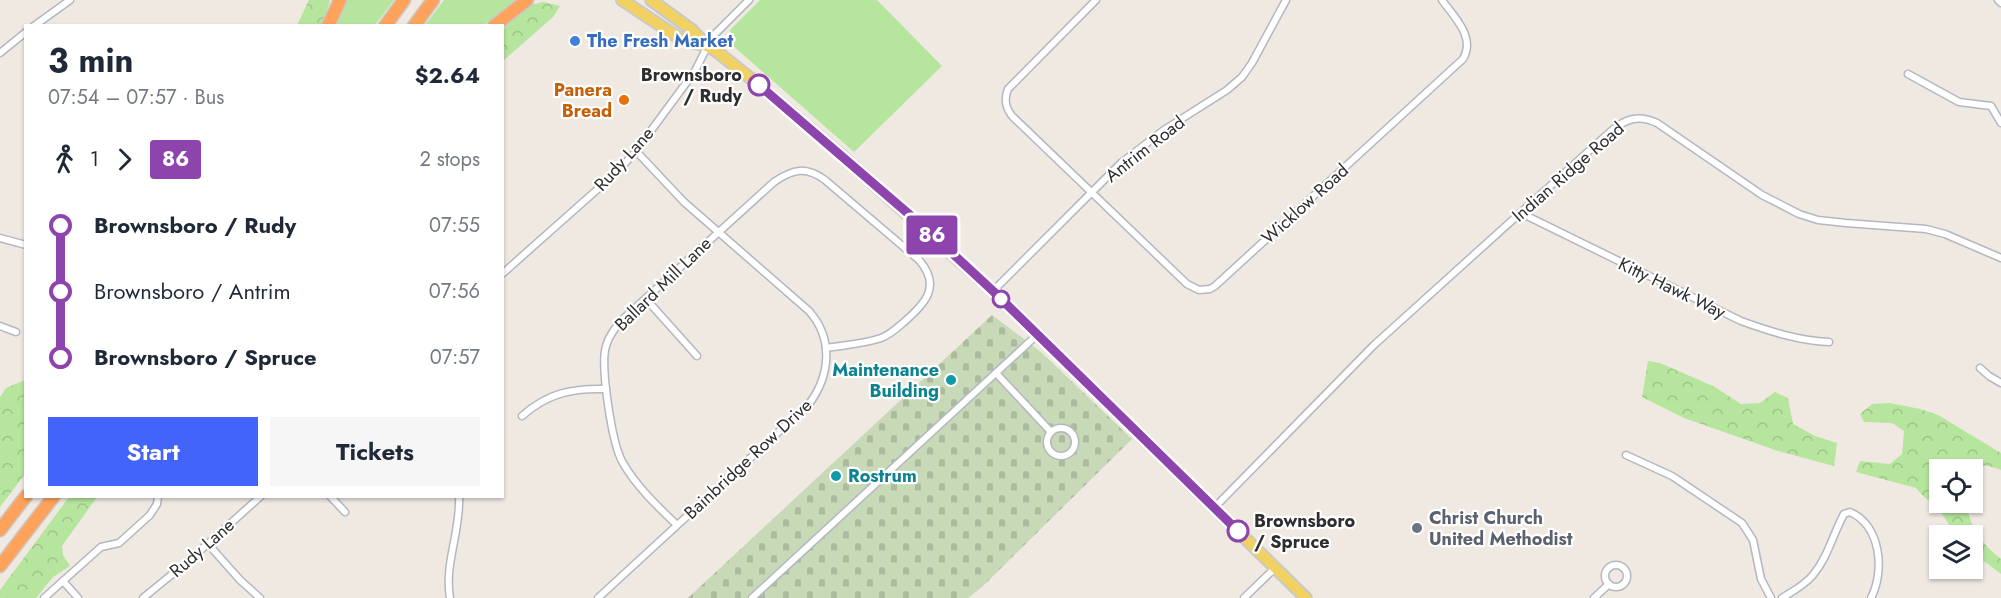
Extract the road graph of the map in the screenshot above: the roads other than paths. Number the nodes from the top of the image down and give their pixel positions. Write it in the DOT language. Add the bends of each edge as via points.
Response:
graph roads {
  1 [pos="70,0"];
  2 [pos="340,0"];
  3 [pos="404,0"];
  4 [pos="433,0"];
  5 [pos="527,0"];
  6 [pos="622,0"];
  7 [pos="651,0"];
  8 [pos="749,0"];
  9 [pos="1096,0"];
  10 [pos="1286,0"];
  11 [pos="1442,0"];
  12 [pos="1998,0"];
  13 [pos="2001,3"];
  14 [pos="37,24"];
  15 [pos="329,24"];
  16 [pos="386,24"];
  17 [pos="415,24"];
  18 [pos="497,24"];
  19 [pos="24,34"];
  20 [pos="707,46"];
  21 [pos="0,53"];
  22 [pos="1908,74"];
  23 [pos="2001,123"];
  24 [pos="636,151"];
  25 [pos="1092,193"];
  26 [pos="1521,213"];
  27 [pos="719,232"];
  28 [pos="0,238"];
  29 [pos="24,245"];
  30 [pos="2001,258"];
  31 [pos="504,272"];
  32 [pos="993,291"];
  33 [pos="646,299"];
  34 [pos="0,326"];
  35 [pos="16,332"];
  36 [pos="1038,334"];
  37 [pos="1829,342"];
  38 [pos="826,348"];
  39 [pos="697,356"];
  40 [pos="1980,368"];
  41 [pos="996,373"];
  42 [pos="2001,383"];
  43 [pos="606,389"];
  44 [pos="522,416"];
  45 [pos="1051,432"];
  46 [pos="1626,455"];
  47 [pos="24,498"];
  48 [pos="52,498"];
  49 [pos="158,498"];
  50 [pos="259,498"];
  51 [pos="332,498"];
  52 [pos="459,498"];
  53 [pos="1215,507"];
  54 [pos="345,512"];
  55 [pos="677,525"];
  56 [pos="0,530"];
  57 [pos="208,544"];
  58 [pos="0,566"];
  59 [pos="1275,568"];
  60 [pos="63,581"];
  61 [pos="1609,584"];
  62 [pos="44,598"];
  63 [pos="78,598"];
  64 [pos="143,598"];
  65 [pos="260,598"];
  66 [pos="450,598"];
  67 [pos="598,598"];
  68 [pos="752,598"];
  69 [pos="1244,598"];
  70 [pos="1306,598"];
  71 [pos="1594,598"];
  72 [pos="1771,598"];
  73 [pos="1782,598"];
  74 [pos="1871,598"];
  1 -- 14 [label="street"];
  2 -- 15 [label="highway"];
  3 -- 16 [label="highway"];
  4 -- 17 [label="highway"];
  5 -- 18 [label="highway"];
  6 -- 20 [label="main road" via="682,40"];
  7 -- 20 [label="main road"];
  8 -- 20 [label="street, Rudy Lane"];
  9 -- 25 [label="street" via="1012,84 1005,99 1012,116"];
  10 -- 25 [label="street, Antrim Road" via="1242,77 1143,145"];
  11 -- 25 [label="street, Wicklow Road" via="1467,37 1463,59 1210,289 1199,290 1187,284"];
  12 -- 13 [label="street"];
  19 -- 21 [label="street"];
  20 -- 24 [label="street, Rudy Lane" via="695,71"];
  20 -- 32 [label="main road" via="840,154"];
  22 -- 23 [label="street" via="1959,102 1991,106"];
  24 -- 27 [label="street, Bainbridge Row Drive"];
  24 -- 31 [label="street, Rudy Lane"];
  25 -- 32 [label="street, Antrim Road"];
  26 -- 30 [label="street, Indian Ridge Road" via="1619,124 1640,118 1657,123 1762,195 1799,214 1818,220 1926,229"];
  26 -- 37 [label="street, Kitty Hawk Way" via="1741,321"];
  26 -- 53 [label="street, Indian Ridge Road" via="1374,345"];
  27 -- 33 [label="street, Ballard Mill Lane"];
  27 -- 38 [label="street, Bainbridge Row Drive" via="813,316"];
  27 -- 38 [label="street, Ballard Mill Lane" via="774,182 790,173 812,172 919,260 930,280 929,294 921,306 892,333"];
  28 -- 29 [label="street"];
  32 -- 36 [label="main road"];
  33 -- 39 [label="street"];
  33 -- 43 [label="street, Ballard Mill Lane" via="610,336 605,352"];
  34 -- 35 [label="street"];
  36 -- 41 [label="street"];
  36 -- 53 [label="main road"];
  38 -- 55 [label="street, Bainbridge Row Drive" via="822,383 809,404"];
  40 -- 42 [label="street"];
  41 -- 45 [label="street"];
  41 -- 68 [label="street"];
  43 -- 44 [label="street" via="558,394"];
  43 -- 55 [label="street, Ballard Mill Lane" via="621,460"];
  45 -- 45 [label="street" via="1059,428 1071,432 1075,439 1071,451 1064,455 1052,451 1047,440"];
  46 -- 72 [label="street" via="1672,476 1742,523 1753,540 1761,579"];
  47 -- 56 [label="highway"];
  48 -- 58 [label="highway"];
  49 -- 60 [label="street" via="150,515 119,543 101,547"];
  50 -- 57 [label="street, Rudy Lane"];
  51 -- 54 [label="street"];
  52 -- 66 [label="street" via="448,574"];
  53 -- 59 [label="main road"];
  55 -- 67 [label="street, Bainbridge Row Drive"];
  57 -- 64 [label="street, Rudy Lane"];
  57 -- 65 [label="street"];
  59 -- 69 [label="street"];
  59 -- 70 [label="main road"];
  60 -- 62 [label="street"];
  60 -- 63 [label="street"];
  61 -- 71 [label="street"];
  73 -- 74 [label="street" via="1817,569 1846,512 1862,521 1875,543 1879,570"];
}
